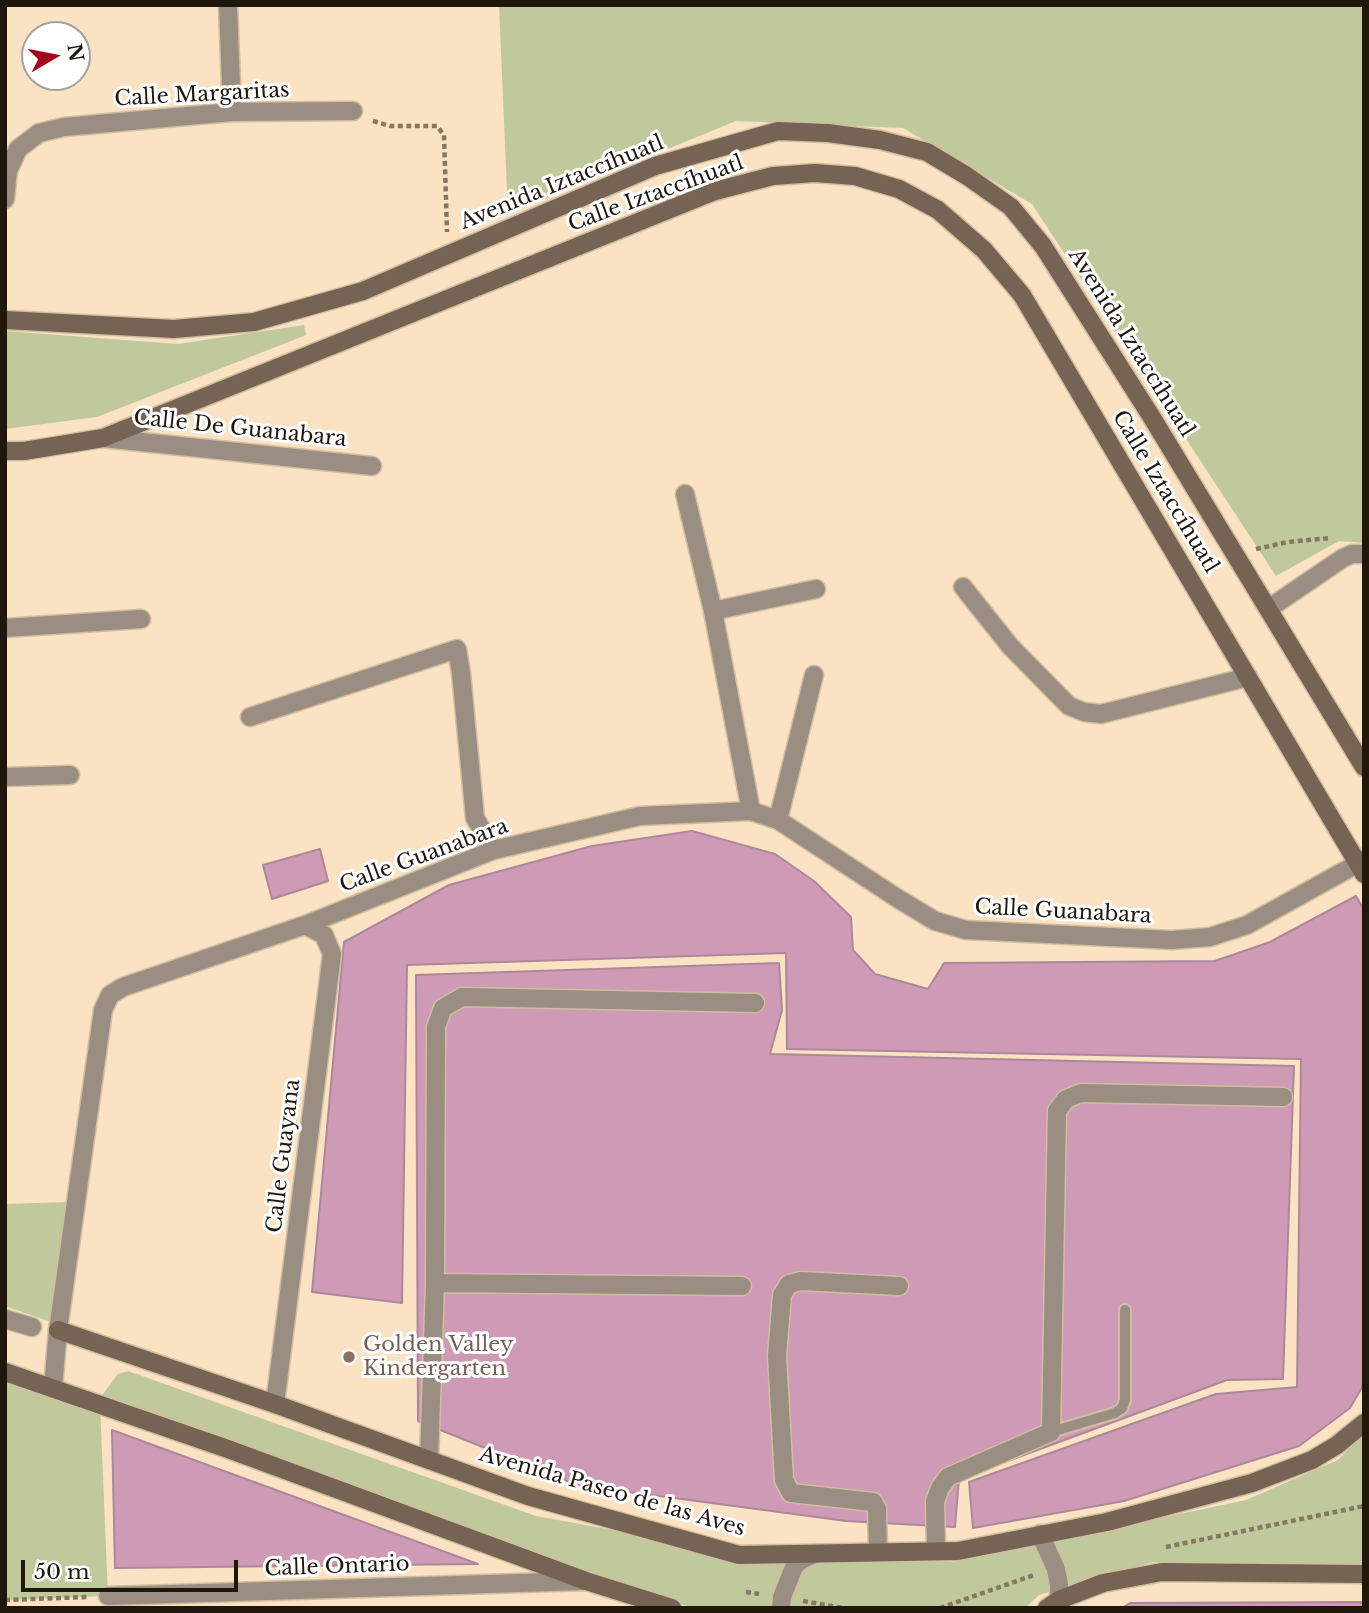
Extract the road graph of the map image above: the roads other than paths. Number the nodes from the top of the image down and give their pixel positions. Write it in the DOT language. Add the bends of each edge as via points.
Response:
graph roads {
  1 [pos="228,5"];
  2 [pos="353,111"];
  3 [pos="232,113"];
  4 [pos="5,199"];
  5 [pos="5,320"];
  6 [pos="103,438"];
  7 [pos="5,451"];
  8 [pos="372,466"];
  9 [pos="685,494"];
  10 [pos="1364,554"];
  11 [pos="962,587"];
  12 [pos="816,589"];
  13 [pos="1268,609"];
  14 [pos="713,611"];
  15 [pos="141,620"];
  16 [pos="5,628"];
  17 [pos="814,675"];
  18 [pos="1248,677"];
  19 [pos="250,717"];
  20 [pos="1364,767"];
  21 [pos="70,775"];
  22 [pos="5,777"];
  23 [pos="751,811"];
  24 [pos="778,820"];
  25 [pos="494,850"];
  26 [pos="1362,866"];
  27 [pos="305,925"];
  28 [pos="755,1003"];
  29 [pos="1283,1097"];
  30 [pos="435,1283"];
  31 [pos="742,1286"];
  32 [pos="898,1286"];
  33 [pos="1125,1310"];
  34 [pos="5,1319"];
  35 [pos="32,1327"];
  36 [pos="58,1331"];
  37 [pos="5,1372"];
  38 [pos="53,1388"];
  39 [pos="275,1405"];
  40 [pos="1364,1423"];
  41 [pos="1051,1432"];
  42 [pos="429,1460"];
  43 [pos="1040,1534"];
  44 [pos="936,1551"];
  45 [pos="878,1552"];
  46 [pos="814,1554"];
  47 [pos="1364,1574"];
  48 [pos="586,1581"];
  49 [pos="108,1596"];
  50 [pos="181,1601"];
  51 [pos="1053,1604"];
  52 [pos="672,1608"];
  53 [pos="781,1608"];
  1 -- 3 [label="street"];
  2 -- 3 [label="street, Calle Margaritas"];
  3 -- 4 [label="street, Calle Margaritas" via="39,132 18,149 8,171"];
  5 -- 13 [label="street, Avenida Iztaccíhuatl" via="174,328 254,322 363,291 655,166 778,131 880,140 928,152 1011,207 1043,246"];
  6 -- 7 [label="street, Calle Iztaccíhuatl"];
  6 -- 8 [label="street, Calle De Guanabara"];
  6 -- 18 [label="street, Calle Iztaccíhuatl" via="715,191 773,176 855,176 899,189 938,210 984,250 1022,295"];
  9 -- 14 [label="street"];
  10 -- 13 [label="street" via="1343,558"];
  11 -- 18 [label="street" via="1010,646 1069,706 1084,712 1101,715"];
  12 -- 14 [label="street"];
  13 -- 20 [label="street, Avenida Iztaccíhuatl"];
  14 -- 23 [label="street"];
  15 -- 16 [label="street"];
  17 -- 24 [label="street"];
  18 -- 26 [label="street, Calle Iztaccíhuatl"];
  19 -- 25 [label="street" via="457,649 475,818"];
  21 -- 22 [label="street"];
  23 -- 24 [label="street, Calle Guanabara"];
  23 -- 25 [label="street, Calle Guanabara" via="640,816"];
  24 -- 26 [label="street, Calle Guanabara" via="926,916 966,930 1172,940 1210,937 1247,925"];
  25 -- 27 [label="street, Calle Guanabara"];
  27 -- 36 [label="street, Calle Guanabara" via="110,995 103,1010"];
  27 -- 39 [label="street, Calle Guayana" via="324,935 332,954"];
  28 -- 30 [label="street" via="462,997 443,1007 436,1027"];
  29 -- 41 [label="street" via="1081,1093 1066,1099 1057,1111"];
  30 -- 31 [label="street"];
  30 -- 42 [label="street"];
  32 -- 45 [label="street" via="789,1284 782,1295 778,1344 784,1480 791,1493 873,1502"];
  33 -- 41 [label="lane" via="1122,1408"];
  34 -- 35 [label="street"];
  36 -- 38 [label="street, Calle Guanabara"];
  36 -- 39 [label="street, Avenida Paseo de las Aves"];
  37 -- 38 [label="street"];
  38 -- 48 [label="street"];
  39 -- 42 [label="street, Avenida Paseo de las Aves"];
  40 -- 43 [label="street, Avenida Paseo de las Aves" via="1312,1460 1252,1483"];
  41 -- 44 [label="street" via="948,1477 935,1501"];
  42 -- 46 [label="street, Avenida Paseo de las Aves" via="528,1496 739,1555"];
  43 -- 44 [label="street, Avenida Paseo de las Aves"];
  43 -- 51 [label="street" via="1056,1569"];
  44 -- 45 [label="street, Avenida Paseo de las Aves"];
  45 -- 46 [label="street, Avenida Paseo de las Aves"];
  46 -- 53 [label="street" via="794,1567"];
  47 -- 51 [label="street" via="1162,1572 1104,1583"];
  48 -- 50 [label="street, Calle Ontario"];
  48 -- 52 [label="street"];
  49 -- 50 [label="street, Calle Ontario"];
}
